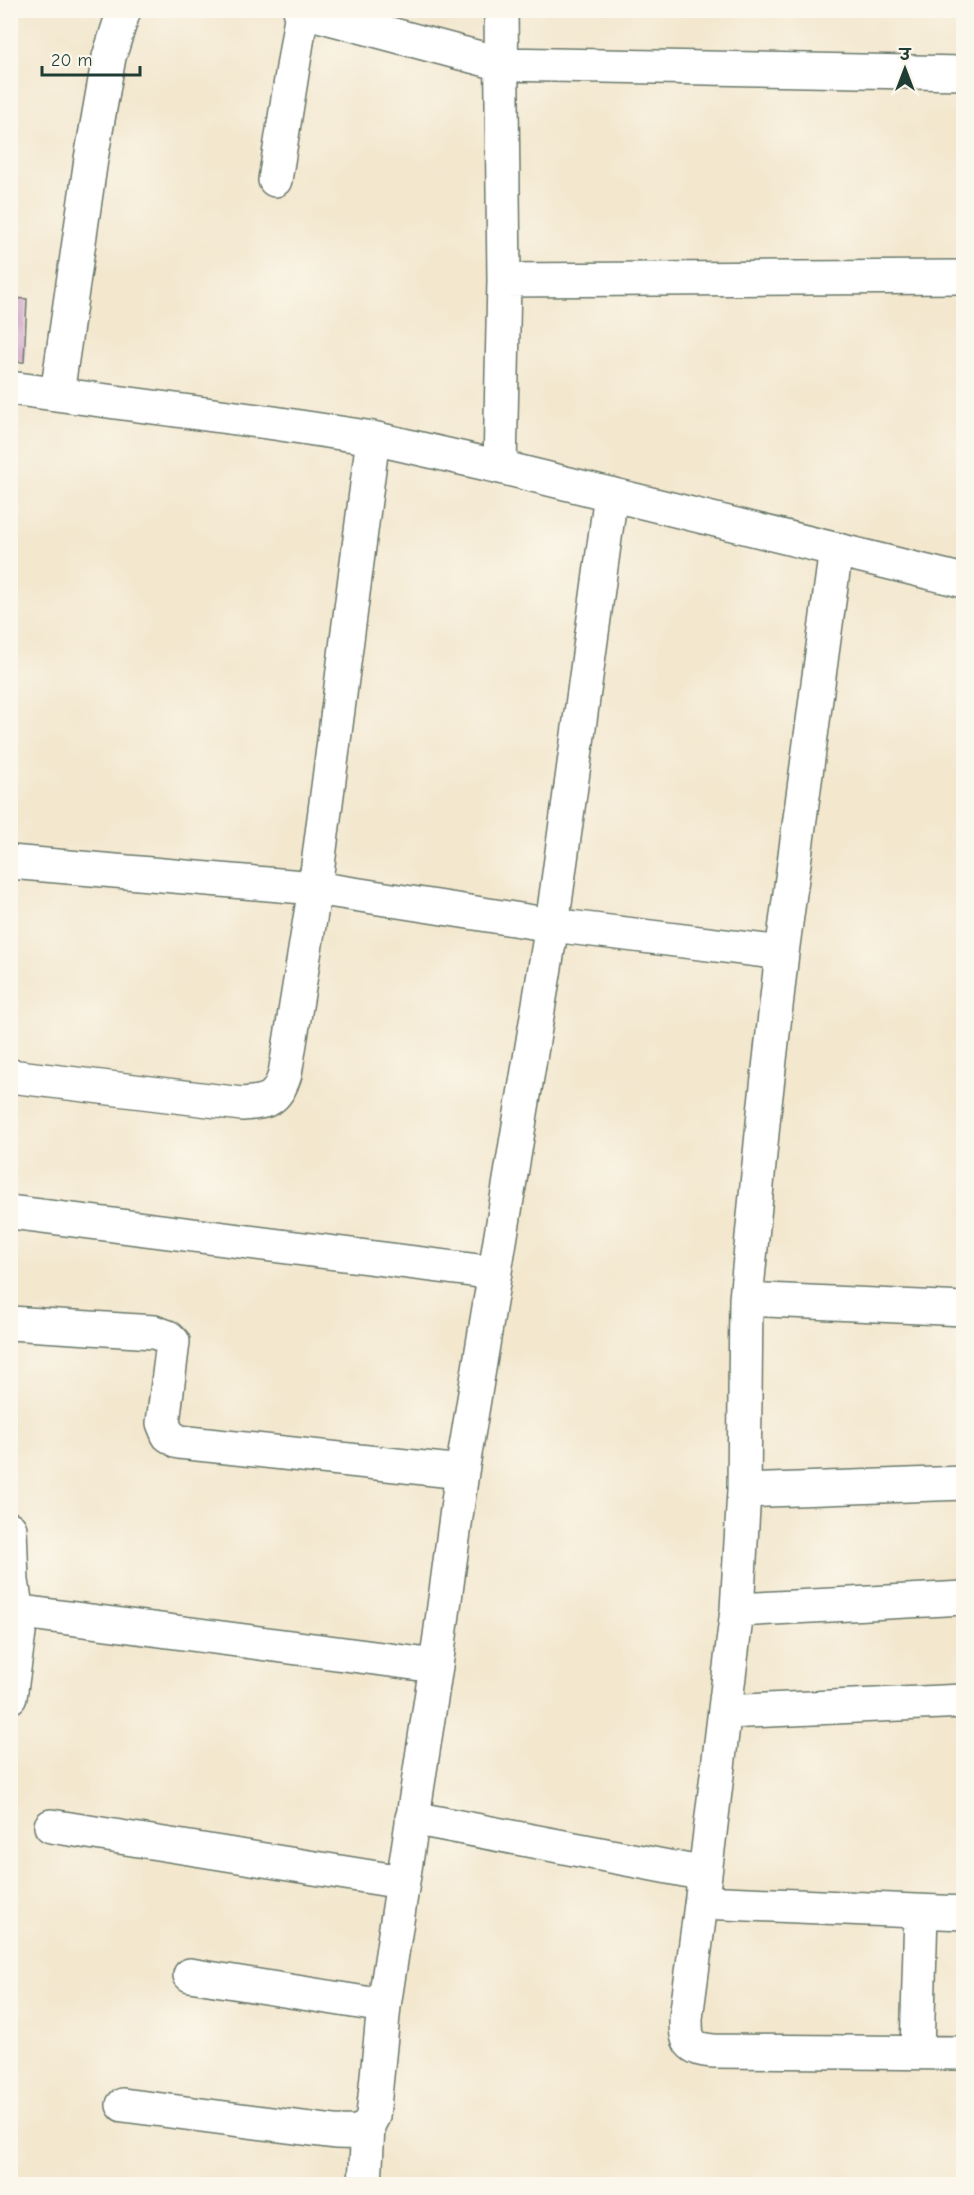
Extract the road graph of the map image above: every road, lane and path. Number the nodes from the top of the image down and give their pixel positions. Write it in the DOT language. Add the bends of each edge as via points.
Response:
graph roads {
  1 [pos="124,10"];
  2 [pos="501,10"];
  3 [pos="301,11"];
  4 [pos="502,64"];
  5 [pos="963,73"];
  6 [pos="275,180"];
  7 [pos="963,277"];
  8 [pos="504,280"];
  9 [pos="10,388"];
  10 [pos="57,394"];
  11 [pos="373,438"];
  12 [pos="500,467"];
  13 [pos="611,494"];
  14 [pos="836,549"];
  15 [pos="963,581"];
  16 [pos="10,862"];
  17 [pos="315,888"];
  18 [pos="552,925"];
  19 [pos="782,952"];
  20 [pos="10,1076"];
  21 [pos="10,1212"];
  22 [pos="495,1273"];
  23 [pos="746,1299"];
  24 [pos="963,1309"];
  25 [pos="10,1323"];
  26 [pos="462,1472"];
  27 [pos="963,1483"];
  28 [pos="744,1491"];
  29 [pos="10,1529"];
  30 [pos="963,1598"];
  31 [pos="737,1610"];
  32 [pos="22,1612"];
  33 [pos="436,1666"];
  34 [pos="10,1697"];
  35 [pos="963,1701"];
  36 [pos="725,1712"];
  37 [pos="412,1818"];
  38 [pos="51,1826"];
  39 [pos="402,1882"];
  40 [pos="704,1888"];
  41 [pos="921,1912"];
  42 [pos="963,1913"];
  43 [pos="190,1975"];
  44 [pos="384,2006"];
  45 [pos="917,2051"];
  46 [pos="963,2053"];
  47 [pos="123,2105"];
  48 [pos="368,2127"];
  49 [pos="365,2184"];
  1 -- 10 [label="street" via="109,57 93,148"];
  2 -- 4 [label="street"];
  3 -- 4 [label="street"];
  3 -- 6 [label="street"];
  4 -- 5 [label="street"];
  4 -- 8 [label="street"];
  7 -- 8 [label="street"];
  8 -- 12 [label="street"];
  9 -- 10 [label="street"];
  10 -- 11 [label="street"];
  11 -- 12 [label="street"];
  11 -- 17 [label="street"];
  12 -- 13 [label="street"];
  13 -- 14 [label="street"];
  13 -- 18 [label="street"];
  14 -- 15 [label="street"];
  14 -- 19 [label="street"];
  16 -- 17 [label="street"];
  17 -- 18 [label="street"];
  17 -- 20 [label="street" via="285,1074 280,1091 270,1099 242,1104"];
  18 -- 19 [label="street"];
  18 -- 22 [label="street"];
  19 -- 23 [label="street"];
  21 -- 22 [label="street"];
  22 -- 26 [label="street"];
  23 -- 24 [label="street"];
  23 -- 28 [label="street"];
  25 -- 26 [label="street" via="154,1332 168,1337 173,1342 163,1423 168,1435 179,1442"];
  26 -- 33 [label="street"];
  27 -- 28 [label="street"];
  28 -- 31 [label="street"];
  29 -- 32 [label="street" via="12,1581 16,1607"];
  30 -- 31 [label="street"];
  31 -- 36 [label="street"];
  32 -- 33 [label="street"];
  32 -- 34 [label="street"];
  33 -- 37 [label="street"];
  35 -- 36 [label="street"];
  36 -- 40 [label="street"];
  37 -- 39 [label="street"];
  37 -- 40 [label="street"];
  38 -- 39 [label="street"];
  39 -- 44 [label="street"];
  40 -- 41 [label="street"];
  40 -- 45 [label="street" via="686,2018 690,2044 699,2050 714,2051"];
  41 -- 42 [label="street"];
  41 -- 45 [label="street"];
  43 -- 44 [label="street"];
  44 -- 48 [label="street" via="374,2116"];
  45 -- 46 [label="street"];
  47 -- 48 [label="street" via="335,2132 360,2132"];
  48 -- 49 [label="street"];
}
